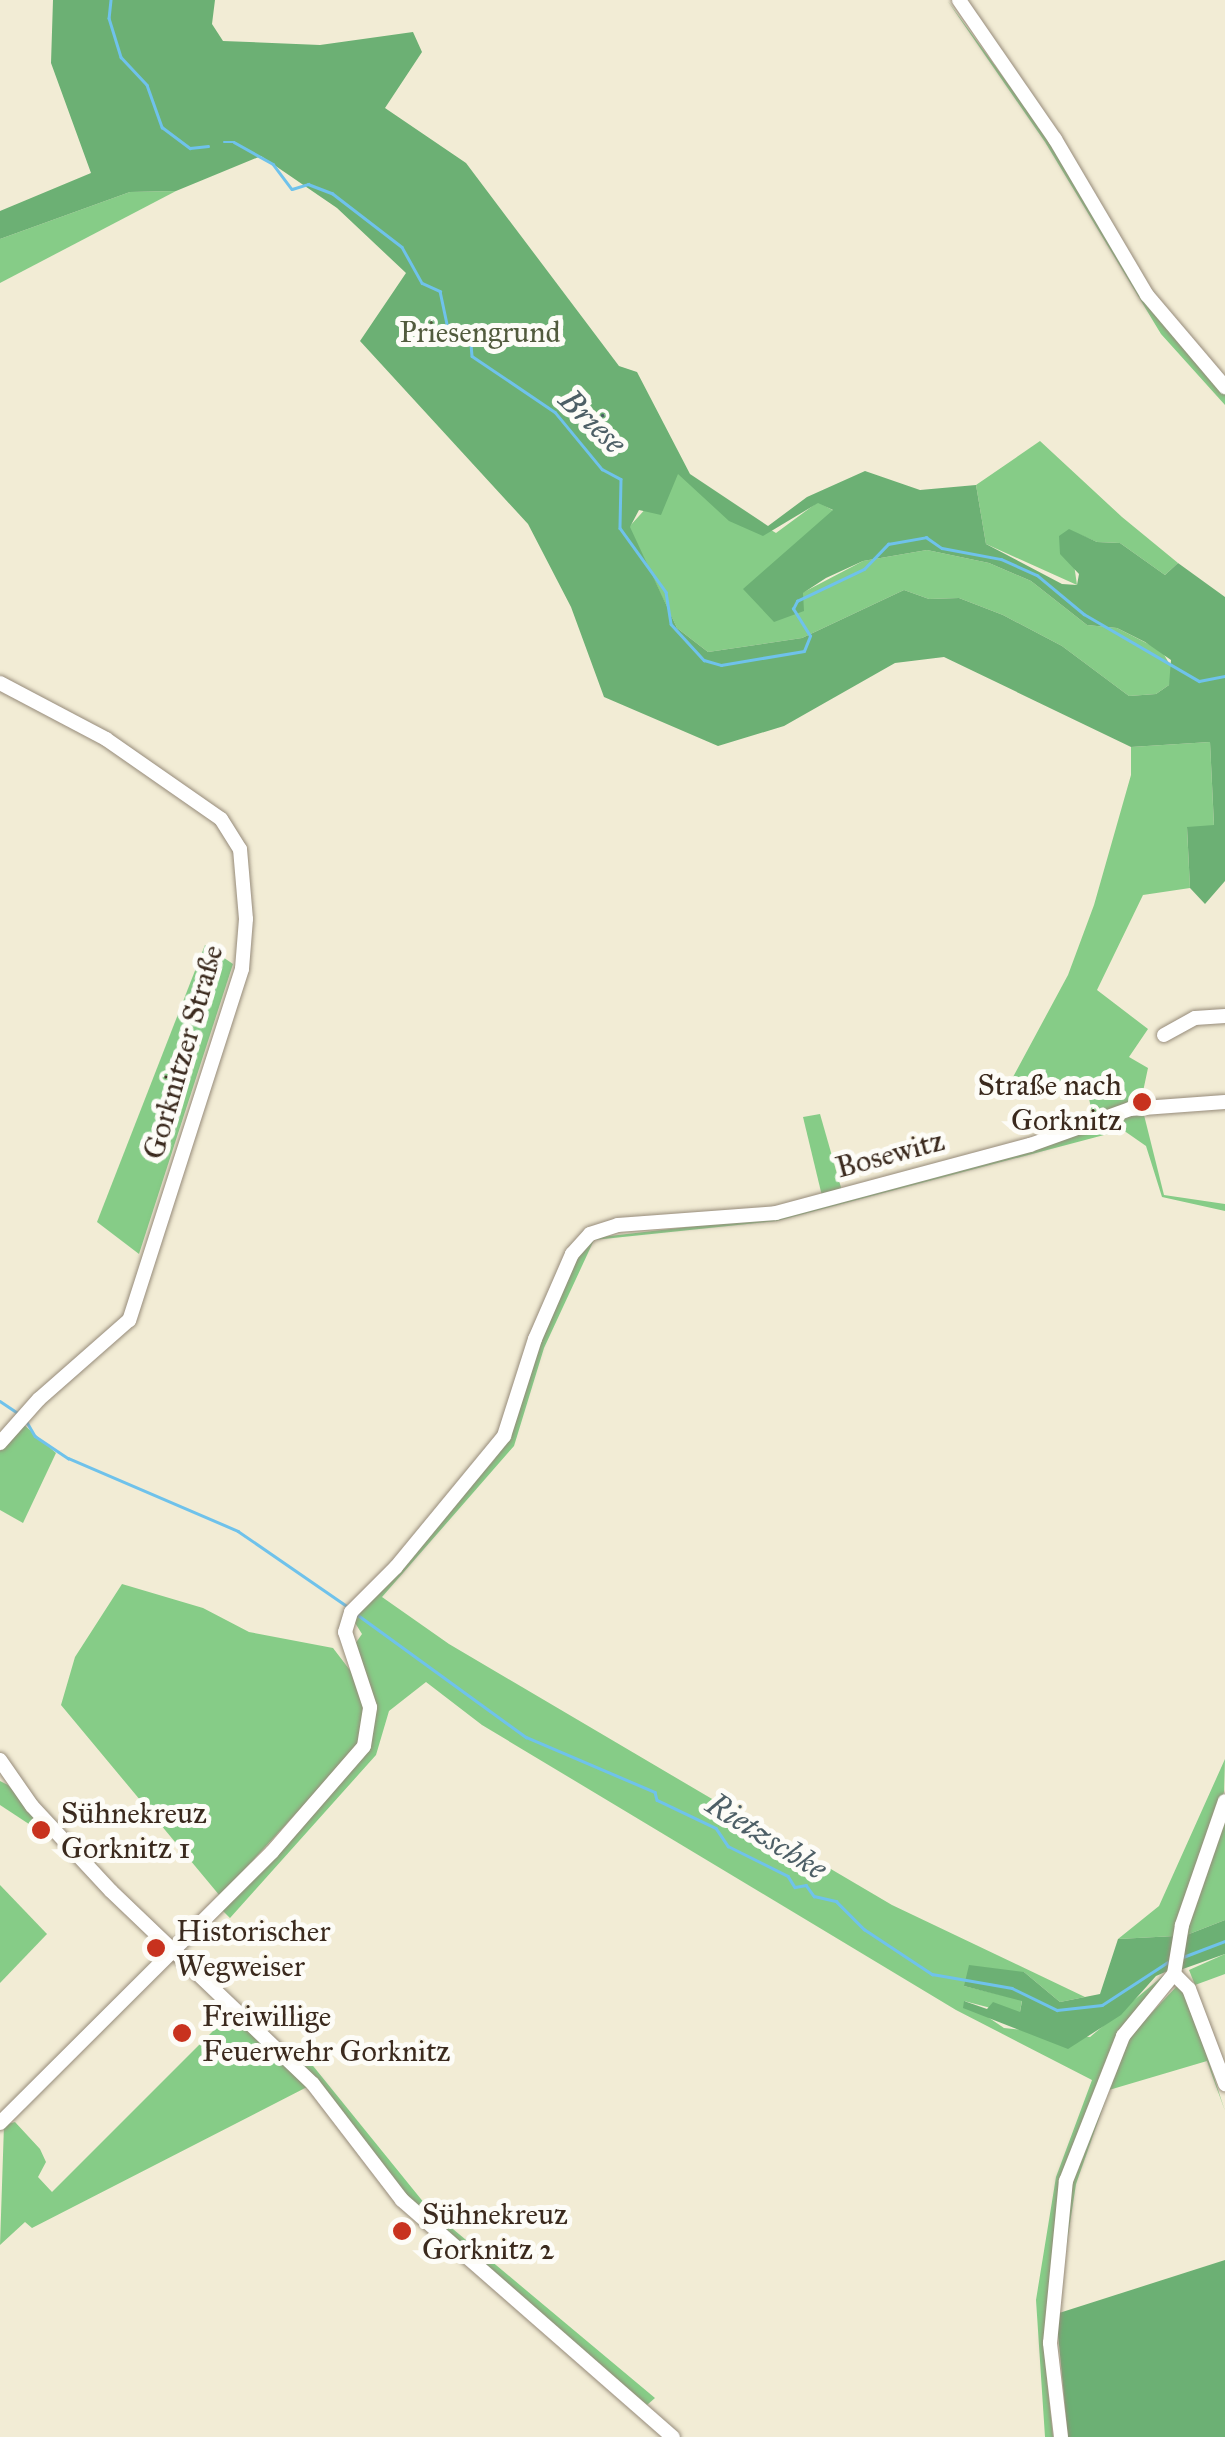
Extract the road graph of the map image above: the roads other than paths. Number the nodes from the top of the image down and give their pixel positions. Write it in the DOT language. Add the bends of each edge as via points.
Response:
graph roads {
  1 [pos="959,0"];
  2 [pos="1225,387"];
  3 [pos="0,683"];
  4 [pos="1225,1016"];
  5 [pos="1164,1035"];
  6 [pos="1225,1102"];
  7 [pos="0,1444"];
  8 [pos="0,1760"];
  9 [pos="1225,1802"];
  10 [pos="170,1949"];
  11 [pos="1174,1974"];
  12 [pos="1225,2084"];
  13 [pos="0,2123"];
  14 [pos="673,2437"];
  15 [pos="1061,2437"];
  1 -- 2 [label="street" via="1055,139 1146,294"];
  3 -- 7 [label="street, Gorknitzer Straße" via="106,739 198,800 237,839 245,880 242,969 136,1302 114,1339 82,1359"];
  4 -- 5 [label="street" via="1195,1018"];
  6 -- 10 [label="street, Bosewitz" via="1130,1109 1030,1145 742,1220 618,1226 581,1242 535,1339 497,1446 351,1612 345,1632 370,1707 364,1746 226,1898"];
  8 -- 10 [label="street" via="32,1806"];
  9 -- 11 [label="street" via="1182,1925"];
  10 -- 13 [label="street"];
  10 -- 14 [label="street" via="301,2071 414,2212"];
  11 -- 12 [label="street" via="1189,1989"];
  11 -- 15 [label="street" via="1123,2036 1066,2180 1050,2343"];
}
